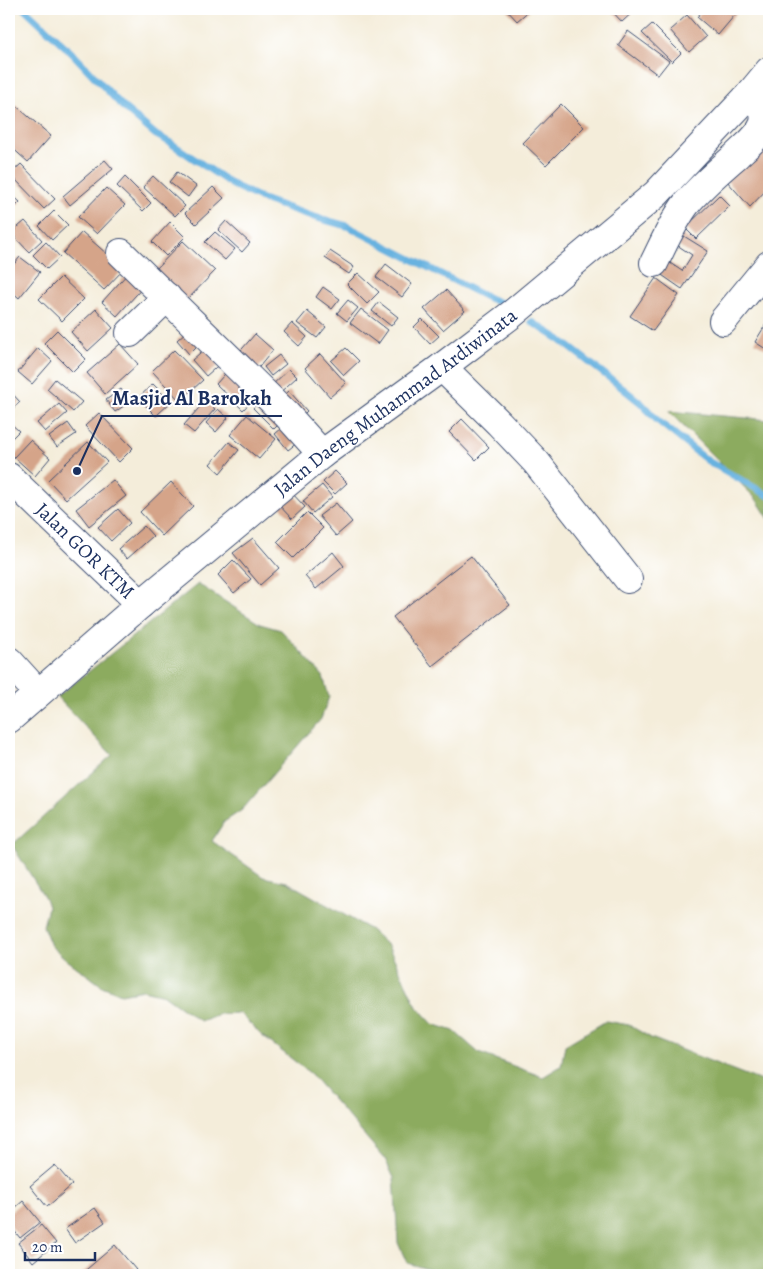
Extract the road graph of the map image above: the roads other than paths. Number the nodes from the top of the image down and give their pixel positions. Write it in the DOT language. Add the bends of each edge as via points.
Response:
graph roads {
  1 [pos="769,71"];
  2 [pos="750,94"];
  3 [pos="121,253"];
  4 [pos="654,263"];
  5 [pos="769,265"];
  6 [pos="166,297"];
  7 [pos="723,321"];
  8 [pos="130,333"];
  9 [pos="442,367"];
  10 [pos="322,454"];
  11 [pos="9,477"];
  12 [pos="628,579"];
  13 [pos="141,604"];
  14 [pos="9,662"];
  15 [pos="38,693"];
  16 [pos="9,720"];
  1 -- 2 [label="main road, Jalan Daeng Muhammad Ardiwinata"];
  2 -- 4 [label="main road" via="761,105 764,123 754,138 688,203 676,219"];
  2 -- 9 [label="main road, Jalan Daeng Muhammad Ardiwinata" via="656,194 512,314"];
  3 -- 6 [label="main road"];
  5 -- 7 [label="main road"];
  6 -- 8 [label="main road"];
  6 -- 10 [label="main road" via="286,414"];
  9 -- 10 [label="main road, Jalan Daeng Muhammad Ardiwinata"];
  9 -- 12 [label="main road" via="536,462"];
  10 -- 13 [label="main road, Jalan Daeng Muhammad Ardiwinata"];
  11 -- 13 [label="main road, Jalan GOR KTM"];
  13 -- 15 [label="main road, Jalan Daeng Muhammad Ardiwinata"];
  14 -- 15 [label="main road"];
  15 -- 16 [label="main road, Jalan Daeng Muhammad Ardiwinata"];
}
